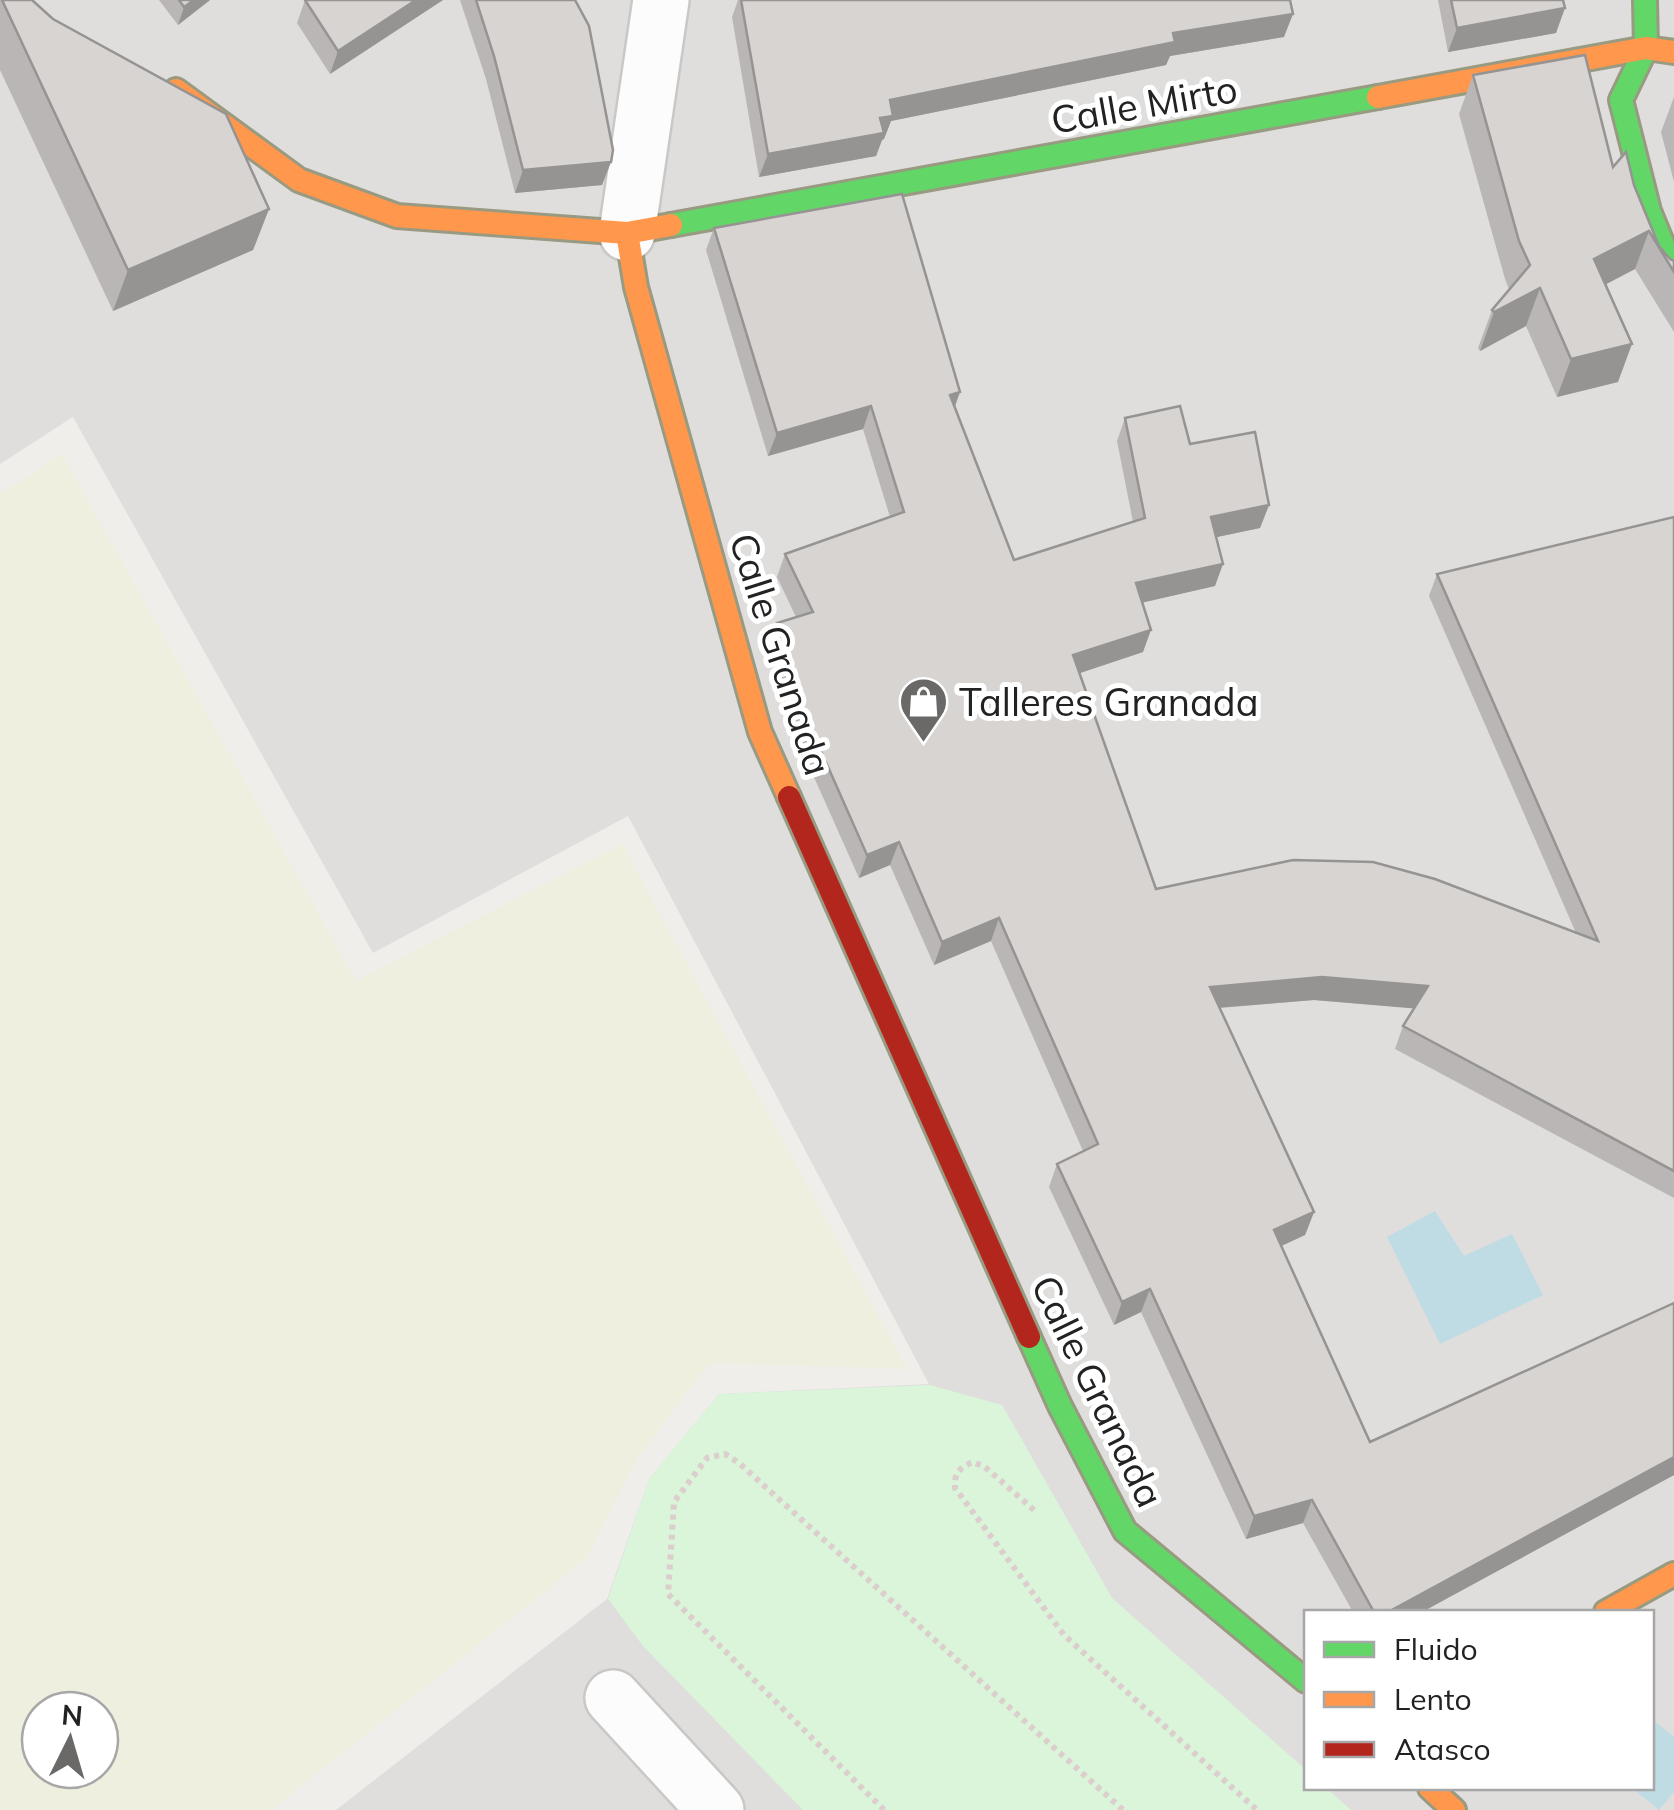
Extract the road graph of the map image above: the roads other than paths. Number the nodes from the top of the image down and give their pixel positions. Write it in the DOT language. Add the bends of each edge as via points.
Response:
graph roads {
  1 [pos="661,0"];
  2 [pos="1645,0"];
  3 [pos="1646,48"];
  4 [pos="1674,52"];
  5 [pos="147,77"];
  6 [pos="628,233"];
  7 [pos="1674,272"];
  8 [pos="1674,1574"];
  9 [pos="1610,1610"];
  10 [pos="1304,1680"];
  11 [pos="613,1698"];
  12 [pos="1432,1790"];
  13 [pos="716,1810"];
  14 [pos="1454,1810"];
  1 -- 6 [label="street"];
  2 -- 3 [label="street"];
  3 -- 4 [label="street, Calle Mirto"];
  3 -- 6 [label="street, Calle Mirto"];
  3 -- 7 [label="street" via="1621,100 1648,211"];
  5 -- 6 [label="street" via="183,93 299,180 396,216"];
  6 -- 10 [label="street, Calle Granada" via="636,287 760,732 1060,1406 1125,1531"];
  8 -- 9 [label="street"];
  11 -- 13 [label="street"];
  12 -- 14 [label="street"];
}
